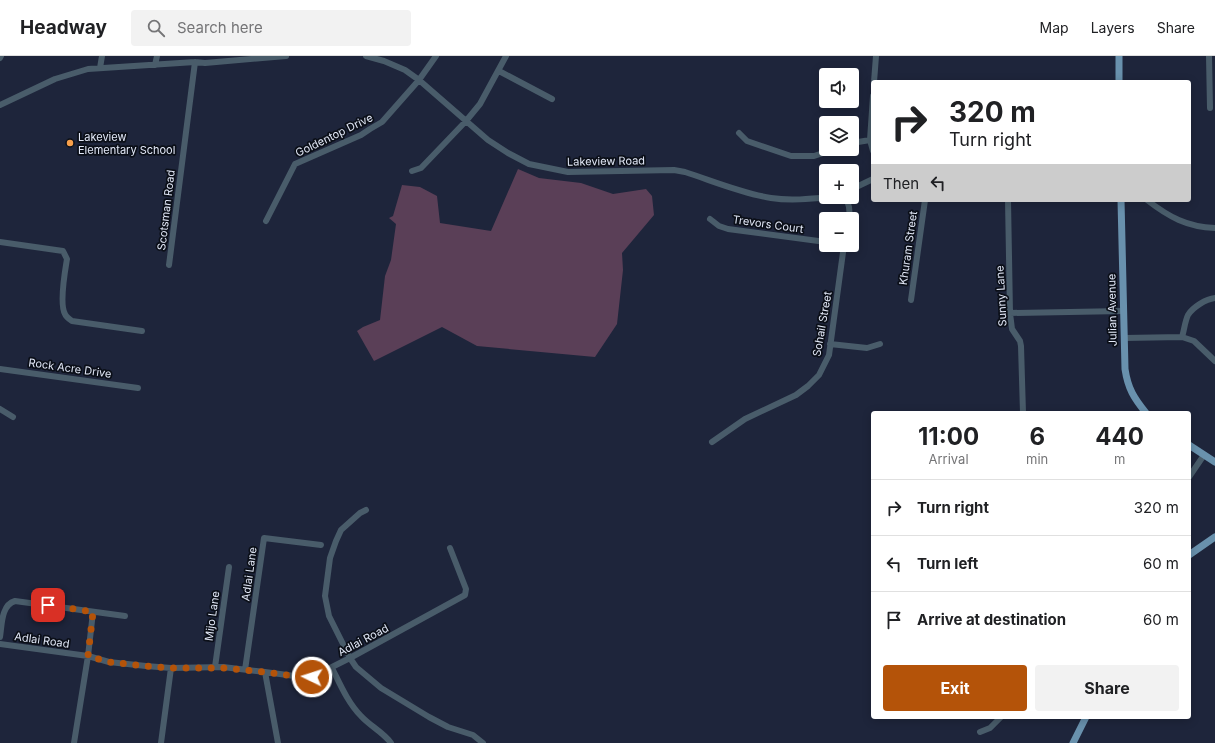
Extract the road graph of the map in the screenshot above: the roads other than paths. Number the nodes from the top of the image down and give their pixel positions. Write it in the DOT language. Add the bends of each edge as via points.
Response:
graph roads {
  1 [pos="102,56"];
  2 [pos="157,56"];
  3 [pos="286,56"];
  4 [pos="366,56"];
  5 [pos="436,56"];
  6 [pos="506,56"];
  7 [pos="876,56"];
  8 [pos="1119,56"];
  9 [pos="1209,56"];
  10 [pos="255,58"];
  11 [pos="195,62"];
  12 [pos="155,65"];
  13 [pos="100,68"];
  14 [pos="499,71"];
  15 [pos="419,80"];
  16 [pos="874,80"];
  17 [pos="1119,80"];
  18 [pos="552,99"];
  19 [pos="0,105"];
  20 [pos="1210,108"];
  21 [pos="466,121"];
  22 [pos="871,125"];
  23 [pos="739,133"];
  24 [pos="870,140"];
  25 [pos="859,142"];
  26 [pos="871,144"];
  27 [pos="819,154"];
  28 [pos="412,171"];
  29 [pos="871,180"];
  30 [pos="859,186"];
  31 [pos="819,198"];
  32 [pos="925,202"];
  33 [pos="1008,202"];
  34 [pos="1121,202"];
  35 [pos="1149,202"];
  36 [pos="710,218"];
  37 [pos="266,221"];
  38 [pos="1215,228"];
  39 [pos="819,241"];
  40 [pos="0,242"];
  41 [pos="843,252"];
  42 [pos="169,265"];
  43 [pos="1215,298"];
  44 [pos="911,300"];
  45 [pos="1124,311"];
  46 [pos="1010,312"];
  47 [pos="142,331"];
  48 [pos="1182,337"];
  49 [pos="1124,338"];
  50 [pos="830,344"];
  51 [pos="880,344"];
  52 [pos="1215,361"];
  53 [pos="0,369"];
  54 [pos="138,388"];
  55 [pos="0,409"];
  56 [pos="1023,411"];
  57 [pos="1144,411"];
  58 [pos="13,417"];
  59 [pos="712,442"];
  60 [pos="1191,446"];
  61 [pos="1204,455"];
  62 [pos="1215,462"];
  63 [pos="1191,474"];
  64 [pos="366,510"];
  65 [pos="1215,537"];
  66 [pos="321,545"];
  67 [pos="450,548"];
  68 [pos="1191,554"];
  69 [pos="229,567"];
  70 [pos="93,612"];
  71 [pos="125,616"];
  72 [pos="0,637"];
  73 [pos="0,644"];
  74 [pos="88,656"];
  75 [pos="350,658"];
  76 [pos="215,667"];
  77 [pos="171,668"];
  78 [pos="332,668"];
  79 [pos="245,670"];
  80 [pos="265,672"];
  81 [pos="999,719"];
  82 [pos="1085,719"];
  83 [pos="980,732"];
  84 [pos="74,743"];
  85 [pos="160,743"];
  86 [pos="278,743"];
  87 [pos="391,743"];
  88 [pos="483,743"];
  89 [pos="1073,743"];
  1 -- 13 [label="street"];
  2 -- 12 [label="street"];
  3 -- 10 [label="street"];
  4 -- 15 [label="street, Lakeview Road" via="405,70"];
  5 -- 15 [label="street, Goldentop Drive"];
  6 -- 14 [label="street"];
  7 -- 16 [label="street"];
  8 -- 17 [label="main road"];
  9 -- 20 [label="street"];
  10 -- 11 [label="street"];
  11 -- 12 [label="street"];
  11 -- 42 [label="street, Scotsman Road"];
  12 -- 13 [label="street"];
  13 -- 19 [label="street" via="55,79"];
  14 -- 18 [label="street"];
  14 -- 21 [label="street" via="480,104"];
  15 -- 21 [label="street, Lakeview Road"];
  15 -- 37 [label="street, Goldentop Drive" via="382,122 362,135 295,164"];
  21 -- 28 [label="street" via="421,168"];
  21 -- 31 [label="street, Lakeview Road" via="508,153 540,167 568,172 674,170 771,198"];
  22 -- 24 [label="street"];
  23 -- 27 [label="street" via="747,141 791,156"];
  24 -- 25 [label="street"];
  24 -- 26 [label="street"];
  29 -- 30 [label="street"];
  32 -- 44 [label="street, Khuram Street"];
  33 -- 46 [label="street, Sunny Lane"];
  34 -- 45 [label="main road, Julian Avenue"];
  35 -- 38 [label="street" via="1181,221"];
  36 -- 39 [label="street, Trevors Court" via="719,226 728,229"];
  40 -- 47 [label="street" via="62,251 65,254 67,259 62,297 63,310 72,321"];
  41 -- 50 [label="street, Sohail Street"];
  43 -- 48 [label="street" via="1210,298 1195,308 1188,316"];
  45 -- 46 [label="street"];
  45 -- 49 [label="main road, Julian Avenue"];
  46 -- 56 [label="street, Sunny Lane" via="1012,329 1022,346"];
  48 -- 49 [label="street"];
  48 -- 52 [label="street" via="1194,341"];
  49 -- 57 [label="main road, Julian Avenue" via="1124,369 1128,384 1134,398"];
  50 -- 51 [label="street" via="867,348"];
  50 -- 59 [label="street, Sohail Street" via="825,365 808,386 796,395 745,419"];
  53 -- 54 [label="street, Rock Acre Drive"];
  55 -- 58 [label="street"];
  60 -- 61 [label="main road"];
  61 -- 62 [label="main road"];
  61 -- 63 [label="street"];
  64 -- 75 [label="street" via="341,530 330,558 325,596 329,616"];
  65 -- 68 [label="main road"];
  66 -- 79 [label="street, Adlai Lane" via="264,538"];
  67 -- 75 [label="street, Adlai Road" via="466,589 465,595"];
  69 -- 76 [label="street, Mijo Lane"];
  70 -- 71 [label="street"];
  70 -- 72 [label="street" via="13,602 4,610"];
  70 -- 74 [label="street"];
  73 -- 74 [label="street, Adlai Road"];
  74 -- 77 [label="street, Adlai Road" via="109,662"];
  74 -- 84 [label="street"];
  75 -- 78 [label="street, Adlai Road"];
  75 -- 88 [label="street" via="356,667 380,688 429,717 448,727 473,735"];
  76 -- 77 [label="street, Adlai Road"];
  76 -- 79 [label="street, Adlai Road"];
  77 -- 85 [label="street"];
  78 -- 80 [label="street, Adlai Road" via="312,677"];
  78 -- 87 [label="street" via="352,707"];
  79 -- 80 [label="street, Adlai Road"];
  80 -- 86 [label="street"];
  81 -- 83 [label="street"];
  82 -- 89 [label="main road"];
}
